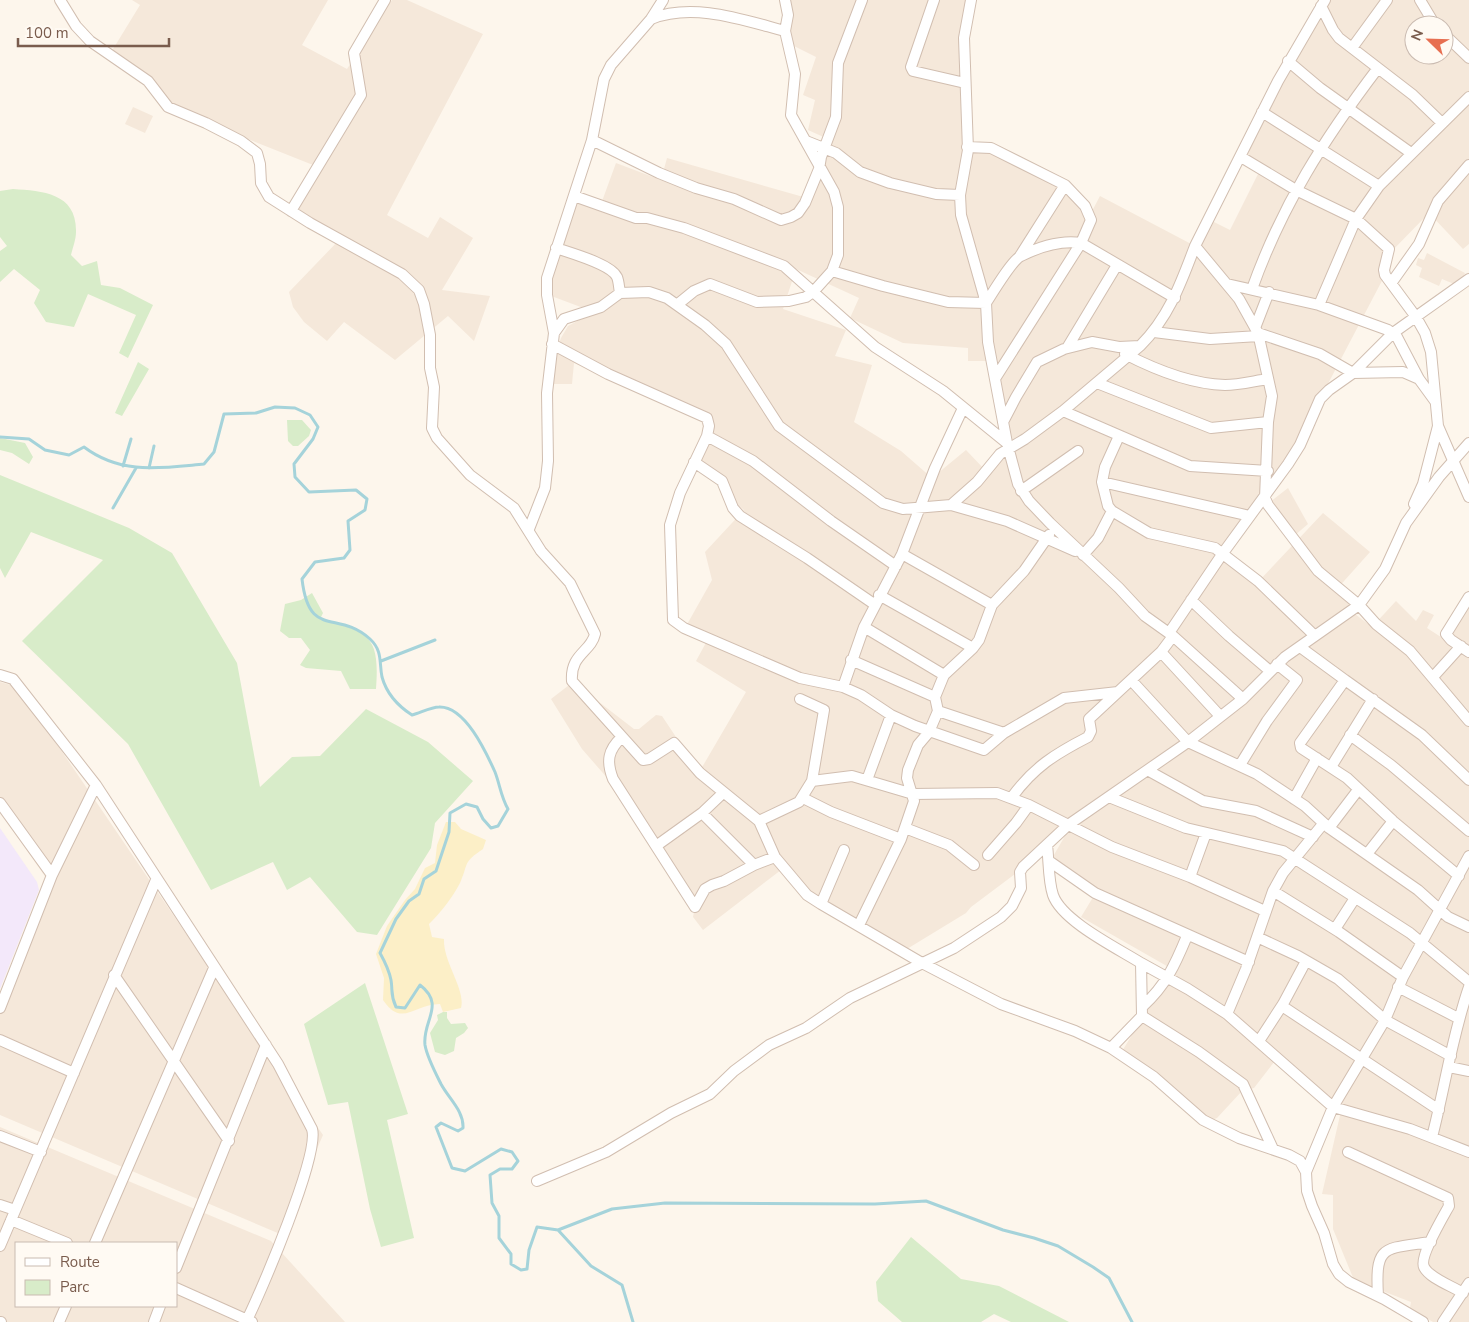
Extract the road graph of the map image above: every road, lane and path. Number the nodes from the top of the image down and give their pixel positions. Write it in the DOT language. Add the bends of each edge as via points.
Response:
graph roads {
  1 [pos="60,0"];
  2 [pos="385,0"];
  3 [pos="663,0"];
  4 [pos="785,0"];
  5 [pos="862,0"];
  6 [pos="934,0"];
  7 [pos="971,0"];
  8 [pos="1387,0"];
  9 [pos="1420,0"];
  10 [pos="1323,3"];
  11 [pos="1429,15"];
  12 [pos="651,19"];
  13 [pos="785,32"];
  14 [pos="1454,44"];
  15 [pos="1352,48"];
  16 [pos="1469,58"];
  17 [pos="1288,61"];
  18 [pos="1378,68"];
  19 [pos="965,83"];
  20 [pos="1469,97"];
  21 [pos="1347,108"];
  22 [pos="1262,112"];
  23 [pos="1442,123"];
  24 [pos="592,140"];
  25 [pos="806,141"];
  26 [pos="824,147"];
  27 [pos="968,147"];
  28 [pos="1321,148"];
  29 [pos="1411,152"];
  30 [pos="1241,157"];
  31 [pos="1469,165"];
  32 [pos="819,169"];
  33 [pos="1065,185"];
  34 [pos="1380,186"];
  35 [pos="1296,190"];
  36 [pos="960,195"];
  37 [pos="574,196"];
  38 [pos="291,211"];
  39 [pos="1356,219"];
  40 [pos="1081,243"];
  41 [pos="1195,246"];
  42 [pos="556,248"];
  43 [pos="1020,256"];
  44 [pos="1117,265"];
  45 [pos="832,270"];
  46 [pos="1469,279"];
  47 [pos="1392,282"];
  48 [pos="1227,284"];
  49 [pos="1252,289"];
  50 [pos="814,291"];
  51 [pos="1269,292"];
  52 [pos="620,293"];
  53 [pos="1175,298"];
  54 [pos="986,303"];
  55 [pos="678,304"];
  56 [pos="1319,305"];
  57 [pos="1416,317"];
  58 [pos="1154,332"];
  59 [pos="1257,332"];
  60 [pos="1393,333"];
  61 [pos="554,334"];
  62 [pos="552,344"];
  63 [pos="1107,344"];
  64 [pos="1140,346"];
  65 [pos="1067,348"];
  66 [pos="1129,356"];
  67 [pos="1353,374"];
  68 [pos="996,378"];
  69 [pos="1268,379"];
  70 [pos="1419,379"];
  71 [pos="1097,383"];
  72 [pos="1435,402"];
  73 [pos="964,408"];
  74 [pos="1063,411"];
  75 [pos="1268,422"];
  76 [pos="1003,423"];
  77 [pos="1438,426"];
  78 [pos="707,436"];
  79 [pos="1119,436"];
  80 [pos="1469,443"];
  81 [pos="1008,445"];
  82 [pos="1078,451"];
  83 [pos="1453,461"];
  84 [pos="694,462"];
  85 [pos="1268,471"];
  86 [pos="1102,482"];
  87 [pos="1021,491"];
  88 [pos="1469,497"];
  89 [pos="1265,498"];
  90 [pos="951,504"];
  91 [pos="921,508"];
  92 [pos="1112,510"];
  93 [pos="1250,516"];
  94 [pos="1406,523"];
  95 [pos="1055,528"];
  96 [pos="528,529"];
  97 [pos="1046,539"];
  98 [pos="1223,553"];
  99 [pos="902,554"];
  100 [pos="1082,554"];
  101 [pos="896,566"];
  102 [pos="1469,598"];
  103 [pos="877,600"];
  104 [pos="1191,600"];
  105 [pos="992,605"];
  106 [pos="1359,605"];
  107 [pos="864,627"];
  108 [pos="1171,635"];
  109 [pos="1314,635"];
  110 [pos="1300,647"];
  111 [pos="973,648"];
  112 [pos="1465,649"];
  113 [pos="1161,652"];
  114 [pos="851,660"];
  115 [pos="1274,668"];
  116 [pos="0,674"];
  117 [pos="944,675"];
  118 [pos="1433,677"];
  119 [pos="1131,680"];
  120 [pos="1345,680"];
  121 [pos="843,687"];
  122 [pos="1118,692"];
  123 [pos="935,697"];
  124 [pos="800,699"];
  125 [pos="1243,699"];
  126 [pos="1373,699"];
  127 [pos="938,711"];
  128 [pos="891,715"];
  129 [pos="1220,716"];
  130 [pos="1469,721"];
  131 [pos="929,732"];
  132 [pos="1004,733"];
  133 [pos="1350,735"];
  134 [pos="622,737"];
  135 [pos="1188,742"];
  136 [pos="1317,758"];
  137 [pos="1240,764"];
  138 [pos="1331,767"];
  139 [pos="1149,771"];
  140 [pos="867,780"];
  141 [pos="1469,780"];
  142 [pos="812,781"];
  143 [pos="96,786"];
  144 [pos="1358,790"];
  145 [pos="722,793"];
  146 [pos="914,794"];
  147 [pos="1012,797"];
  148 [pos="1109,797"];
  149 [pos="803,798"];
  150 [pos="1294,799"];
  151 [pos="0,804"];
  152 [pos="1029,805"];
  153 [pos="702,813"];
  154 [pos="759,821"];
  155 [pos="1393,821"];
  156 [pos="1068,825"];
  157 [pos="1326,826"];
  158 [pos="905,828"];
  159 [pos="1469,831"];
  160 [pos="1206,833"];
  161 [pos="1313,837"];
  162 [pos="902,838"];
  163 [pos="1047,845"];
  164 [pos="656,846"];
  165 [pos="844,850"];
  166 [pos="1367,854"];
  167 [pos="988,855"];
  168 [pos="1469,856"];
  169 [pos="775,857"];
  170 [pos="1295,859"];
  171 [pos="1049,861"];
  172 [pos="974,864"];
  173 [pos="754,865"];
  174 [pos="1463,874"];
  175 [pos="52,875"];
  176 [pos="1190,876"];
  177 [pos="156,880"];
  178 [pos="1273,891"];
  179 [pos="1355,898"];
  180 [pos="821,904"];
  181 [pos="1441,910"];
  182 [pos="1265,911"];
  183 [pos="859,925"];
  184 [pos="1469,927"];
  185 [pos="1335,929"];
  186 [pos="1187,936"];
  187 [pos="1258,938"];
  188 [pos="1422,943"];
  189 [pos="1306,961"];
  190 [pos="1249,962"];
  191 [pos="1141,963"];
  192 [pos="922,964"];
  193 [pos="214,968"];
  194 [pos="114,975"];
  195 [pos="1403,977"];
  196 [pos="1168,978"];
  197 [pos="1469,982"];
  198 [pos="1398,987"];
  199 [pos="1469,987"];
  200 [pos="1282,1006"];
  201 [pos="0,1008"];
  202 [pos="1142,1011"];
  203 [pos="1227,1014"];
  204 [pos="1458,1018"];
  205 [pos="1385,1020"];
  206 [pos="0,1040"];
  207 [pos="1259,1041"];
  208 [pos="266,1045"];
  209 [pos="1112,1048"];
  210 [pos="1362,1059"];
  211 [pos="173,1060"];
  212 [pos="1450,1062"];
  213 [pos="1469,1071"];
  214 [pos="74,1073"];
  215 [pos="1333,1106"];
  216 [pos="1439,1110"];
  217 [pos="0,1136"];
  218 [pos="1432,1137"];
  219 [pos="229,1141"];
  220 [pos="1273,1149"];
  221 [pos="40,1152"];
  222 [pos="1348,1152"];
  223 [pos="1469,1152"];
  224 [pos="1306,1172"];
  225 [pos="537,1181"];
  226 [pos="0,1204"];
  227 [pos="13,1215"];
  228 [pos="65,1242"];
  229 [pos="96,1242"];
  230 [pos="1431,1242"];
  231 [pos="0,1246"];
  232 [pos="178,1263"];
  233 [pos="1467,1288"];
  234 [pos="178,1289"];
  235 [pos="1378,1296"];
  236 [pos="66,1307"];
  237 [pos="160,1307"];
  238 [pos="248,1321"];
  239 [pos="58,1322"];
  240 [pos="154,1322"];
  241 [pos="1423,1322"];
  242 [pos="1443,1322"];
  1 -- 38 [label="street" via="90,41 148,81 168,107 206,122 256,153 265,192"];
  2 -- 38 [label="street" via="354,53 360,95"];
  3 -- 12 [label="street"];
  4 -- 13 [label="street" via="788,15"];
  5 -- 26 [label="street" via="838,63 836,117"];
  6 -- 19 [label="street" via="910,68"];
  7 -- 19 [label="street" via="964,38"];
  8 -- 15 [label="street"];
  9 -- 11 [label="street"];
  10 -- 15 [label="street" via="1333,30"];
  10 -- 17 [label="street"];
  12 -- 13 [label="street" via="665,13 703,13"];
  12 -- 24 [label="street" via="611,65 604,79"];
  13 -- 25 [label="street" via="796,74 792,115"];
  14 -- 16 [label="street"];
  15 -- 18 [label="street"];
  17 -- 21 [label="street"];
  17 -- 22 [label="street"];
  18 -- 21 [label="street"];
  18 -- 23 [label="street"];
  19 -- 27 [label="street"];
  20 -- 23 [label="street"];
  21 -- 28 [label="street"];
  21 -- 29 [label="street"];
  22 -- 28 [label="street"];
  22 -- 30 [label="street"];
  23 -- 29 [label="street"];
  24 -- 32 [label="street" via="659,173 696,188 734,198 781,220 798,213 814,186"];
  24 -- 37 [label="street"];
  25 -- 26 [label="street"];
  25 -- 32 [label="street"];
  26 -- 32 [label="street"];
  26 -- 36 [label="street" via="860,172 890,183 936,194"];
  27 -- 33 [label="street" via="991,148"];
  27 -- 36 [label="street"];
  28 -- 34 [label="street"];
  28 -- 35 [label="street"];
  29 -- 34 [label="street"];
  30 -- 35 [label="street"];
  30 -- 41 [label="street"];
  31 -- 47 [label="street" via="1438,201 1419,244"];
  32 -- 45 [label="street" via="834,192 838,207 838,255"];
  33 -- 40 [label="street" via="1085,206 1091,220"];
  33 -- 43 [label="street"];
  34 -- 39 [label="street"];
  35 -- 39 [label="street"];
  35 -- 49 [label="street" via="1274,231"];
  36 -- 54 [label="street" via="961,215"];
  37 -- 42 [label="street"];
  37 -- 50 [label="street" via="636,218 671,224 779,263"];
  38 -- 96 [label="street" via="402,274 419,290 430,335 430,368 434,386 432,428 470,475 514,508"];
  39 -- 47 [label="street" via="1389,249 1384,270"];
  39 -- 56 [label="street"];
  40 -- 43 [label="street" via="1060,242"];
  40 -- 44 [label="street"];
  40 -- 68 [label="street"];
  41 -- 48 [label="street"];
  41 -- 53 [label="street"];
  42 -- 52 [label="street" via="612,272 617,278"];
  42 -- 61 [label="street" via="546,286"];
  43 -- 54 [label="street"];
  44 -- 53 [label="street"];
  44 -- 65 [label="street"];
  45 -- 50 [label="street"];
  45 -- 54 [label="street" via="948,302"];
  46 -- 57 [label="street"];
  47 -- 57 [label="street"];
  48 -- 49 [label="street"];
  48 -- 59 [label="street"];
  49 -- 51 [label="street"];
  50 -- 55 [label="street" via="789,301 761,302 710,284 694,291"];
  50 -- 73 [label="street" via="875,347"];
  51 -- 56 [label="street"];
  51 -- 59 [label="street"];
  52 -- 55 [label="street" via="649,292"];
  52 -- 61 [label="street" via="601,307 564,319"];
  53 -- 58 [label="street"];
  54 -- 68 [label="street" via="988,342"];
  55 -- 91 [label="street" via="726,344 779,426 787,433 883,503 903,509"];
  56 -- 60 [label="street"];
  57 -- 60 [label="street"];
  57 -- 72 [label="street" via="1430,352"];
  58 -- 59 [label="street" via="1210,339"];
  58 -- 64 [label="street"];
  59 -- 67 [label="street" via="1320,354"];
  59 -- 69 [label="street"];
  60 -- 67 [label="street"];
  60 -- 70 [label="street"];
  61 -- 62 [label="street"];
  62 -- 78 [label="street" via="608,374 705,416 709,422"];
  62 -- 96 [label="street" via="547,393 545,488"];
  63 -- 64 [label="street"];
  63 -- 65 [label="street" via="1092,342"];
  63 -- 66 [label="street"];
  64 -- 66 [label="street"];
  65 -- 76 [label="street" via="1037,362"];
  66 -- 69 [label="street" via="1211,384"];
  66 -- 71 [label="street"];
  67 -- 70 [label="street" via="1403,372"];
  67 -- 89 [label="street" via="1320,399 1300,445"];
  68 -- 76 [label="street"];
  69 -- 75 [label="street" via="1272,396"];
  70 -- 72 [label="street"];
  71 -- 74 [label="street"];
  71 -- 75 [label="street" via="1211,428"];
  72 -- 77 [label="street"];
  73 -- 81 [label="street"];
  73 -- 91 [label="street" via="935,468"];
  74 -- 79 [label="street"];
  74 -- 81 [label="street" via="1025,439"];
  75 -- 85 [label="street"];
  76 -- 81 [label="street"];
  77 -- 83 [label="street"];
  77 -- 94 [label="street" via="1423,484"];
  78 -- 84 [label="street"];
  78 -- 101 [label="street" via="753,461 831,522"];
  79 -- 85 [label="street" via="1190,466"];
  79 -- 86 [label="street"];
  80 -- 83 [label="street"];
  81 -- 87 [label="street"];
  81 -- 90 [label="street" via="977,482"];
  82 -- 87 [label="street"];
  83 -- 88 [label="street"];
  83 -- 94 [label="street"];
  84 -- 103 [label="street" via="722,481 733,508 740,516"];
  84 -- 121 [label="street" via="670,525 674,623 800,678"];
  85 -- 89 [label="street"];
  86 -- 92 [label="street"];
  86 -- 93 [label="street"];
  87 -- 95 [label="street"];
  89 -- 93 [label="street"];
  89 -- 106 [label="street" via="1278,521 1318,571"];
  90 -- 91 [label="street"];
  90 -- 97 [label="street" via="1007,521"];
  91 -- 99 [label="street"];
  92 -- 98 [label="street" via="1149,533 1207,545"];
  92 -- 100 [label="street" via="1098,538"];
  93 -- 98 [label="street"];
  94 -- 106 [label="street" via="1385,569"];
  95 -- 97 [label="street"];
  95 -- 100 [label="street"];
  96 -- 134 [label="street" via="546,558 570,583 595,634 592,644 578,657 572,681"];
  97 -- 100 [label="street"];
  97 -- 105 [label="street" via="1024,571"];
  98 -- 104 [label="street"];
  98 -- 109 [label="street" via="1258,581"];
  99 -- 101 [label="street"];
  99 -- 105 [label="street"];
  100 -- 108 [label="street" via="1145,616"];
  101 -- 103 [label="street"];
  102 -- 112 [label="street" via="1446,634"];
  103 -- 107 [label="street"];
  103 -- 111 [label="street"];
  104 -- 108 [label="street"];
  104 -- 115 [label="street" via="1229,636"];
  105 -- 111 [label="street" via="982,634"];
  106 -- 109 [label="street"];
  106 -- 118 [label="street" via="1376,624 1410,651"];
  107 -- 114 [label="street"];
  107 -- 117 [label="street"];
  108 -- 113 [label="street"];
  108 -- 125 [label="street"];
  109 -- 110 [label="street"];
  110 -- 115 [label="street"];
  110 -- 120 [label="street"];
  111 -- 117 [label="street"];
  112 -- 118 [label="street"];
  113 -- 119 [label="street"];
  113 -- 129 [label="street"];
  114 -- 121 [label="street"];
  114 -- 123 [label="street"];
  115 -- 125 [label="street"];
  115 -- 137 [label="street" via="1297,680"];
  116 -- 143 [label="street" via="13,679"];
  117 -- 123 [label="street"];
  118 -- 130 [label="street"];
  119 -- 122 [label="street"];
  119 -- 135 [label="street"];
  120 -- 126 [label="street"];
  120 -- 136 [label="street" via="1300,743 1301,748"];
  121 -- 128 [label="street"];
  122 -- 132 [label="street" via="1064,698"];
  122 -- 147 [label="street" via="1089,719 1091,731 1088,737 1052,756 1027,777"];
  123 -- 127 [label="street"];
  124 -- 142 [label="street" via="823,708 824,712"];
  125 -- 129 [label="street"];
  126 -- 133 [label="street"];
  126 -- 141 [label="street" via="1422,735"];
  127 -- 131 [label="street"];
  127 -- 132 [label="street"];
  128 -- 131 [label="street"];
  128 -- 140 [label="street"];
  129 -- 135 [label="street"];
  131 -- 132 [label="street" via="984,750"];
  131 -- 146 [label="street" via="918,745 908,770 907,778"];
  133 -- 138 [label="street"];
  133 -- 159 [label="street"];
  134 -- 145 [label="street" via="643,760 673,742"];
  134 -- 164 [label="street" via="610,750 609,770"];
  135 -- 137 [label="street"];
  135 -- 139 [label="street"];
  136 -- 138 [label="street"];
  136 -- 150 [label="street"];
  137 -- 150 [label="street"];
  138 -- 144 [label="street"];
  139 -- 148 [label="street"];
  139 -- 161 [label="street" via="1203,801 1256,811"];
  140 -- 142 [label="street" via="852,776"];
  140 -- 146 [label="street"];
  142 -- 149 [label="street"];
  143 -- 175 [label="street"];
  143 -- 177 [label="street"];
  144 -- 155 [label="street"];
  144 -- 157 [label="street"];
  145 -- 153 [label="street"];
  145 -- 154 [label="street"];
  146 -- 147 [label="street" via="997,792"];
  146 -- 158 [label="street"];
  147 -- 152 [label="street"];
  148 -- 156 [label="street"];
  148 -- 160 [label="street"];
  149 -- 154 [label="street"];
  149 -- 162 [label="street"];
  150 -- 157 [label="street"];
  151 -- 175 [label="street"];
  152 -- 156 [label="street"];
  152 -- 167 [label="street"];
  153 -- 164 [label="street"];
  153 -- 173 [label="street"];
  154 -- 169 [label="street"];
  155 -- 166 [label="street"];
  155 -- 174 [label="street"];
  156 -- 163 [label="street"];
  156 -- 176 [label="street" via="1112,847"];
  157 -- 161 [label="street"];
  157 -- 166 [label="street"];
  158 -- 162 [label="street"];
  158 -- 172 [label="street" via="949,845"];
  160 -- 170 [label="street" via="1276,848"];
  160 -- 176 [label="street"];
  161 -- 170 [label="street"];
  162 -- 183 [label="street"];
  163 -- 171 [label="street"];
  163 -- 192 [label="street" via="1021,870 1020,893 1001,917 954,948"];
  164 -- 173 [label="street" via="695,907 705,889"];
  165 -- 180 [label="street"];
  166 -- 181 [label="street"];
  168 -- 174 [label="street"];
  169 -- 173 [label="street"];
  169 -- 180 [label="street" via="801,888"];
  170 -- 178 [label="street"];
  170 -- 179 [label="street"];
  171 -- 186 [label="street" via="1095,893"];
  171 -- 191 [label="street" via="1053,894 1065,912"];
  174 -- 181 [label="street"];
  175 -- 201 [label="street"];
  176 -- 182 [label="street"];
  177 -- 193 [label="street"];
  177 -- 194 [label="street"];
  178 -- 182 [label="street"];
  178 -- 185 [label="street"];
  179 -- 185 [label="street"];
  179 -- 188 [label="street"];
  180 -- 183 [label="street"];
  181 -- 184 [label="street"];
  181 -- 188 [label="street"];
  182 -- 187 [label="street"];
  183 -- 192 [label="street"];
  185 -- 195 [label="street"];
  186 -- 190 [label="street"];
  186 -- 196 [label="street"];
  187 -- 189 [label="street"];
  187 -- 190 [label="street"];
  188 -- 195 [label="street"];
  188 -- 197 [label="street"];
  189 -- 200 [label="street"];
  189 -- 205 [label="street" via="1350,988"];
  190 -- 203 [label="street"];
  191 -- 196 [label="street"];
  191 -- 202 [label="street"];
  192 -- 209 [label="street" via="1001,1004 1076,1031"];
  192 -- 225 [label="street" via="850,998 806,1028 769,1045 710,1094 606,1152"];
  193 -- 208 [label="street"];
  193 -- 211 [label="street"];
  194 -- 211 [label="street"];
  194 -- 214 [label="street"];
  195 -- 198 [label="street"];
  196 -- 202 [label="street"];
  196 -- 203 [label="street"];
  198 -- 204 [label="street"];
  198 -- 205 [label="street"];
  199 -- 204 [label="street"];
  200 -- 207 [label="street"];
  200 -- 210 [label="street"];
  202 -- 209 [label="street"];
  202 -- 220 [label="street" via="1243,1084"];
  203 -- 207 [label="street"];
  204 -- 212 [label="street"];
  205 -- 210 [label="street"];
  205 -- 212 [label="street"];
  206 -- 214 [label="street"];
  207 -- 215 [label="street"];
  208 -- 219 [label="street"];
  208 -- 238 [label="street" via="312,1129 314,1141 293,1208"];
  209 -- 220 [label="street" via="1154,1077 1202,1120 1239,1138"];
  210 -- 215 [label="street"];
  210 -- 216 [label="street"];
  211 -- 219 [label="street"];
  211 -- 229 [label="street"];
  212 -- 213 [label="street"];
  212 -- 216 [label="street"];
  214 -- 221 [label="street"];
  215 -- 218 [label="street"];
  215 -- 224 [label="street"];
  216 -- 218 [label="street"];
  217 -- 221 [label="street"];
  218 -- 223 [label="street"];
  219 -- 232 [label="street"];
  220 -- 224 [label="street" via="1300,1161"];
  221 -- 227 [label="street"];
  222 -- 230 [label="street" via="1448,1198 1450,1203"];
  224 -- 235 [label="street" via="1307,1191 1332,1264 1349,1282"];
  226 -- 227 [label="street"];
  227 -- 228 [label="street"];
  227 -- 231 [label="street"];
  230 -- 233 [label="street" via="1424,1254 1424,1268"];
  230 -- 235 [label="street" via="1398,1246 1383,1253 1378,1259"];
  233 -- 242 [label="street"];
  234 -- 238 [label="street"];
  235 -- 241 [label="street"];
  236 -- 239 [label="street"];
  237 -- 240 [label="street"];
}
